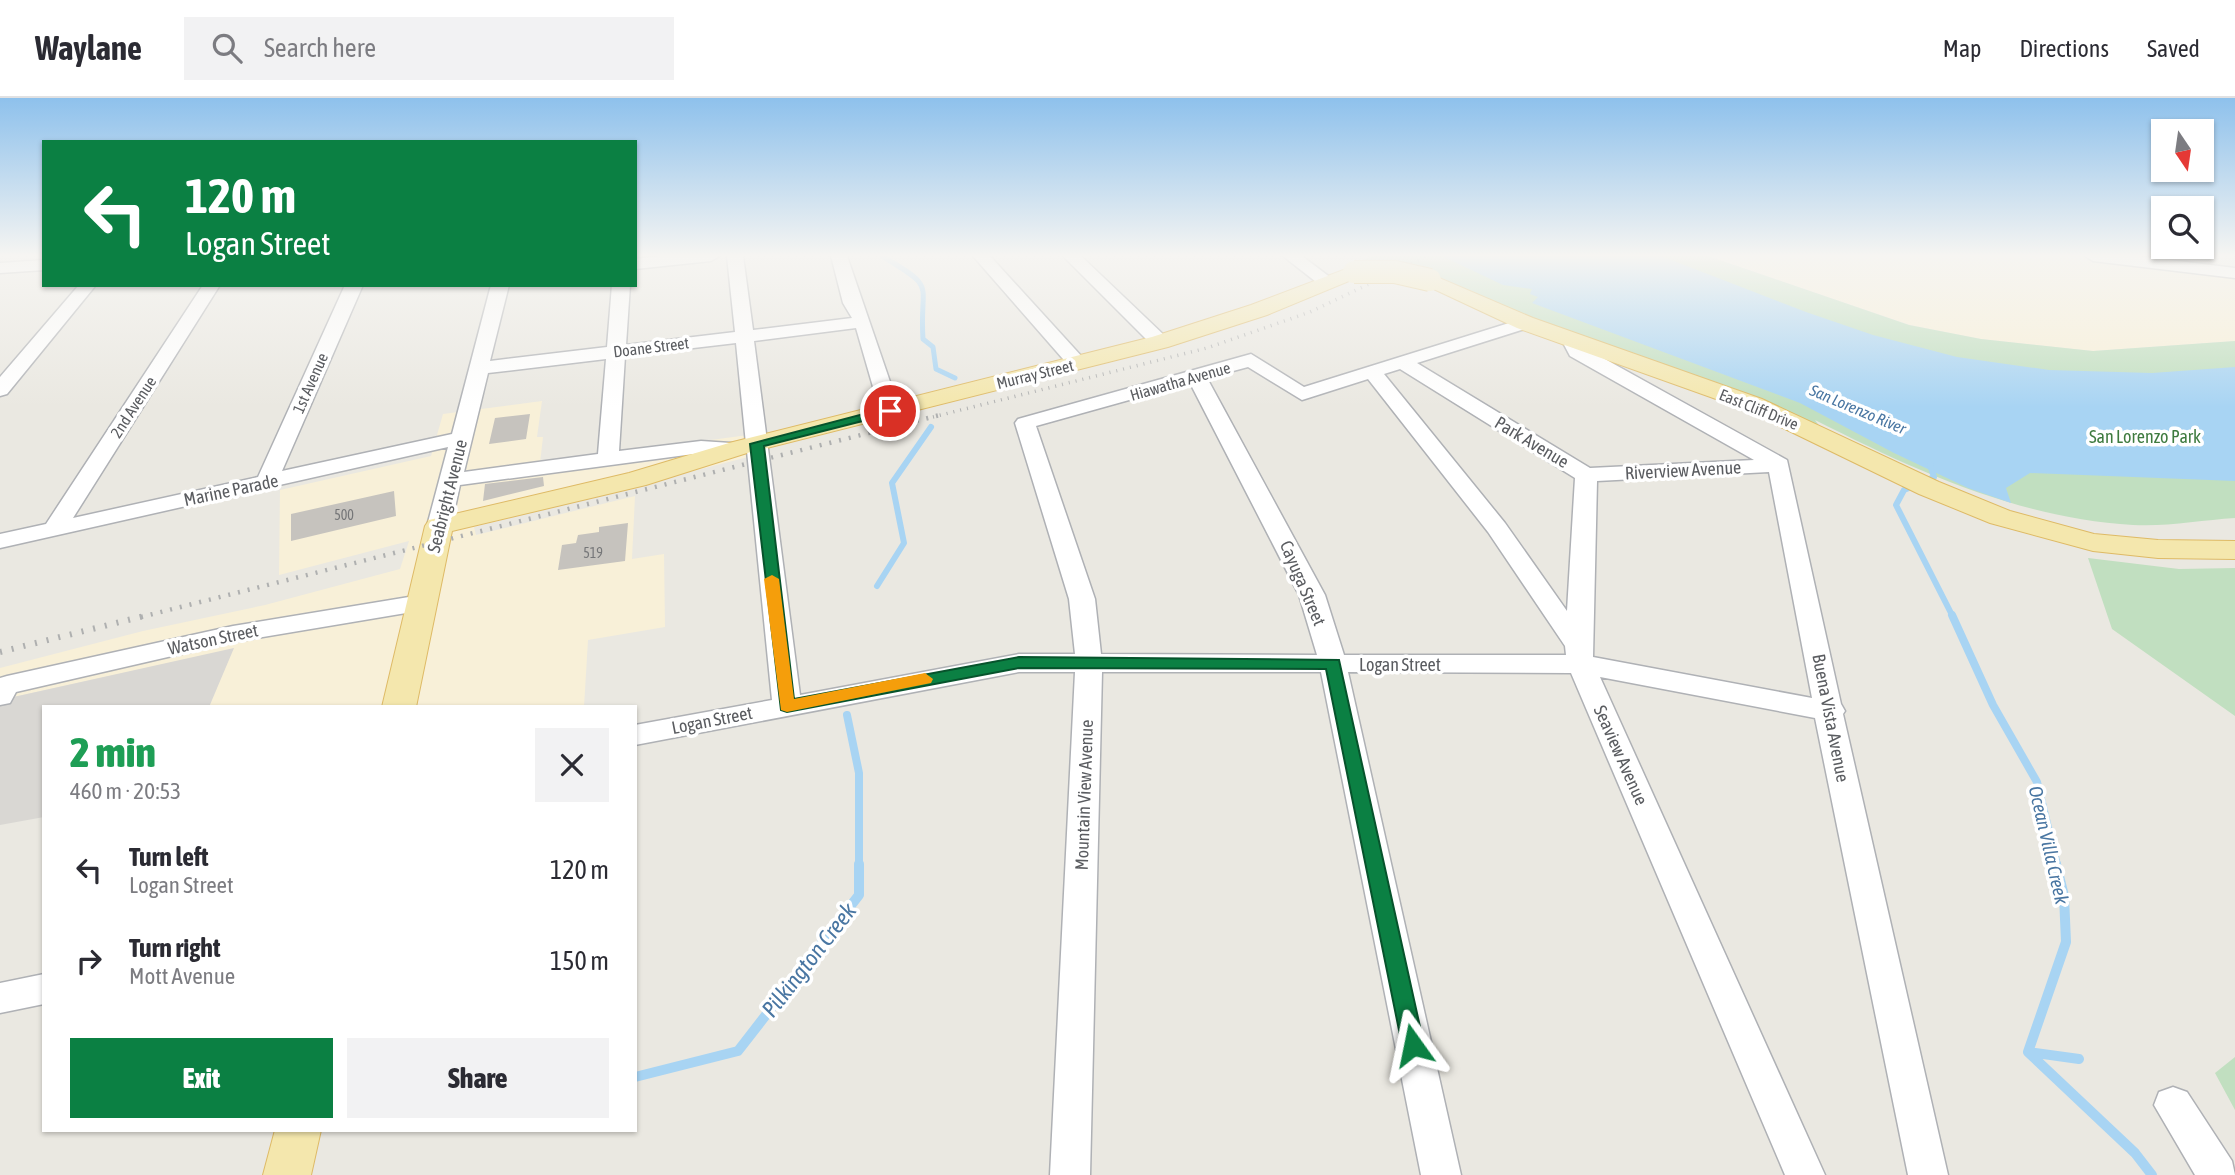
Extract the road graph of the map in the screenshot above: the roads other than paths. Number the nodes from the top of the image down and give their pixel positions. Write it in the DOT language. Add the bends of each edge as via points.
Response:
graph roads {
  1 [pos="70,306"];
  2 [pos="198,306"];
  3 [pos="345,306"];
  4 [pos="495,306"];
  5 [pos="619,306"];
  6 [pos="741,306"];
  7 [pos="854,306"];
  8 [pos="1026,306"];
  9 [pos="1123,306"];
  10 [pos="1268,306"];
  11 [pos="1488,306"];
  12 [pos="863,322"];
  13 [pos="1525,323"];
  14 [pos="744,335"];
  15 [pos="1160,342"];
  16 [pos="1586,350"];
  17 [pos="616,352"];
  18 [pos="1077,363"];
  19 [pos="1403,363"];
  20 [pos="481,368"];
  21 [pos="1373,373"];
  22 [pos="1197,377"];
  23 [pos="0,390"];
  24 [pos="890,411"];
  25 [pos="1026,424"];
  26 [pos="461,439"];
  27 [pos="751,451"];
  28 [pos="608,458"];
  29 [pos="1780,465"];
  30 [pos="1586,475"];
  31 [pos="450,480"];
  32 [pos="267,481"];
  33 [pos="439,526"];
  34 [pos="54,528"];
  35 [pos="0,541"];
  36 [pos="2235,550"];
  37 [pos="421,603"];
  38 [pos="1580,655"];
  39 [pos="1089,662"];
  40 [pos="1333,664"];
  41 [pos="3,691"];
  42 [pos="399,705"];
  43 [pos="787,706"];
  44 [pos="1830,710"];
  45 [pos="637,735"];
  46 [pos="42,989"];
  47 [pos="0,998"];
  48 [pos="2173,1105"];
  49 [pos="298,1132"];
  50 [pos="287,1175"];
  51 [pos="1070,1175"];
  52 [pos="1441,1175"];
  53 [pos="1805,1175"];
  54 [pos="1928,1175"];
  55 [pos="2218,1175"];
  1 -- 23 [label="street"];
  2 -- 34 [label="street, 2nd Avenue"];
  3 -- 32 [label="street, 1st Avenue"];
  4 -- 20 [label="street, Seabright Avenue"];
  5 -- 17 [label="street"];
  6 -- 14 [label="street"];
  7 -- 12 [label="street"];
  8 -- 18 [label="street"];
  9 -- 15 [label="street"];
  10 -- 15 [label="main road, Murray Street"];
  11 -- 13 [label="main road, East Cliff Drive, bridge"];
  12 -- 14 [label="street, Doane Street"];
  12 -- 24 [label="street"];
  13 -- 16 [label="main road, East Cliff Drive"];
  13 -- 19 [label="street, Hiawatha Avenue"];
  14 -- 17 [label="street, Doane Street"];
  14 -- 27 [label="street"];
  15 -- 18 [label="main road, Murray Street"];
  16 -- 29 [label="street"];
  16 -- 36 [label="main road, East Cliff Drive" via="1753,404 1963,503 2037,529 2126,547"];
  17 -- 20 [label="street, Doane Street"];
  17 -- 28 [label="street"];
  18 -- 24 [label="main road, Murray Street"];
  19 -- 21 [label="street, Hiawatha Avenue"];
  19 -- 30 [label="street, Park Avenue"];
  20 -- 26 [label="street, Seabright Avenue"];
  21 -- 22 [label="street, Hiawatha Avenue" via="1302,394 1251,360"];
  21 -- 38 [label="street, Seaview Avenue" via="1497,528"];
  22 -- 25 [label="street, Hiawatha Avenue"];
  22 -- 40 [label="street, Cayuga Street" via="1312,595"];
  24 -- 27 [label="main road, Murray Street"];
  25 -- 39 [label="street, Mountain View Avenue" via="1082,598"];
  26 -- 31 [label="street, Seabright Avenue"];
  26 -- 32 [label="street, Marine Parade"];
  27 -- 28 [label="street, Murray Street" via="701,447"];
  27 -- 33 [label="main road, Murray Street"];
  27 -- 43 [label="street"];
  28 -- 31 [label="street, Murray Street"];
  29 -- 30 [label="street, Riverview Avenue"];
  29 -- 44 [label="street, Buena Vista Avenue"];
  30 -- 38 [label="street, Park Avenue"];
  31 -- 33 [label="street, Seabright Avenue"];
  32 -- 34 [label="street, Marine Parade"];
  33 -- 37 [label="main road, Seabright Avenue"];
  34 -- 35 [label="street, Marine Parade"];
  37 -- 41 [label="street, Watson Street" via="233,634"];
  37 -- 42 [label="main road, Seabright Avenue"];
  38 -- 40 [label="street, Logan Street"];
  38 -- 44 [label="street, Logan Street"];
  38 -- 53 [label="street, Seaview Avenue"];
  39 -- 40 [label="street, Logan Street"];
  39 -- 43 [label="street, Logan Street" via="1019,663"];
  39 -- 51 [label="street, Mountain View Avenue"];
  40 -- 52 [label="street, Cayuga Street"];
  43 -- 45 [label="street, Logan Street"];
  44 -- 54 [label="street, Buena Vista Avenue"];
  46 -- 47 [label="street"];
  48 -- 55 [label="street"];
  49 -- 50 [label="main road"];
}
